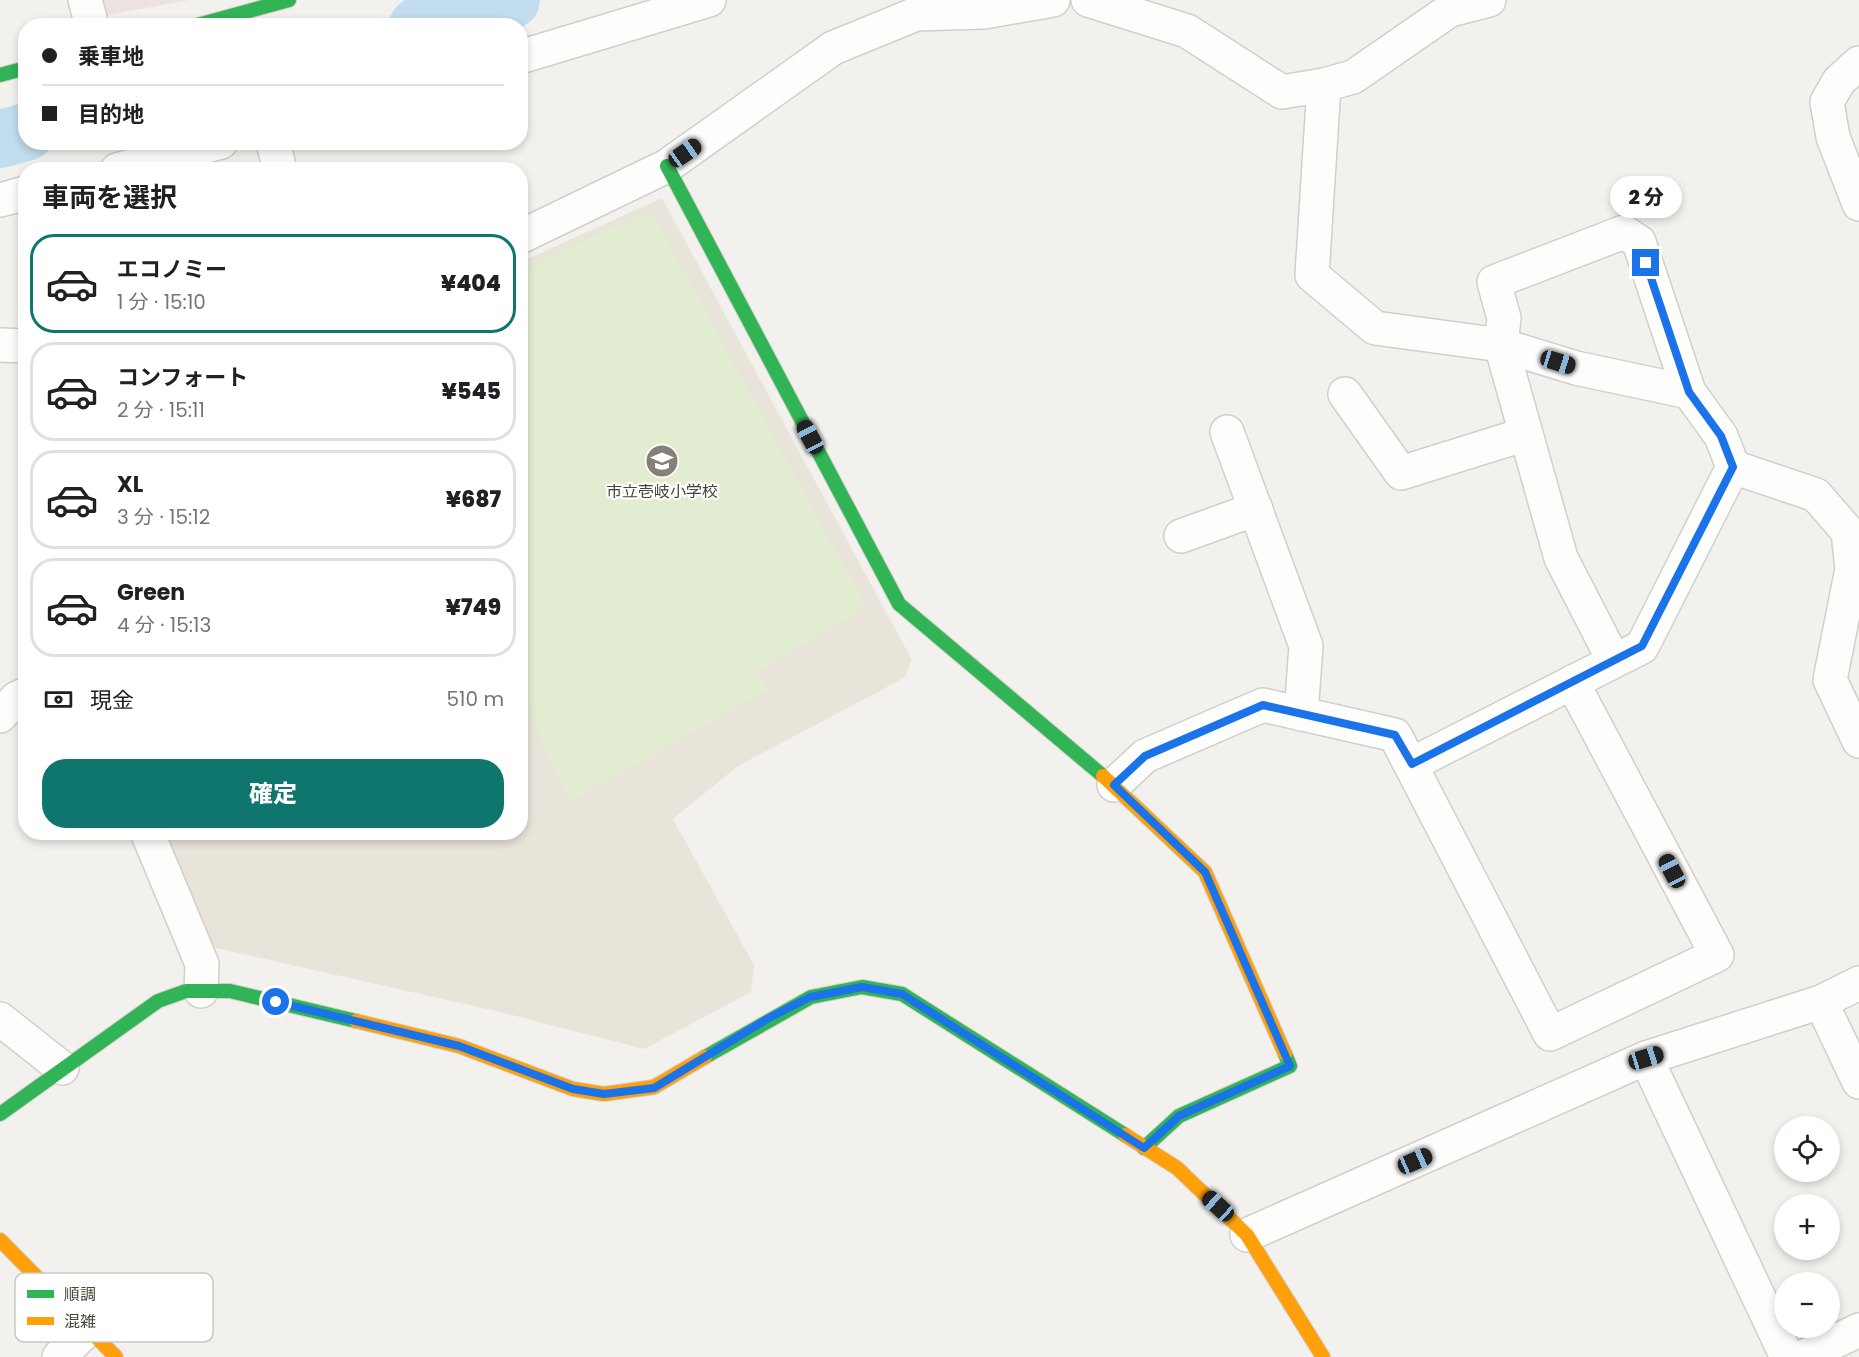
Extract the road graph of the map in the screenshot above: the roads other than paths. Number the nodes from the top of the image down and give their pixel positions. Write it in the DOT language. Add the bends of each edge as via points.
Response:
graph roads {
  1 [pos="85,0"];
  2 [pos="289,0"];
  3 [pos="709,0"];
  4 [pos="1053,0"];
  5 [pos="1088,0"];
  6 [pos="1489,0"];
  7 [pos="90,18"];
  8 [pos="246,18"];
  9 [pos="528,55"];
  10 [pos="1859,63"];
  11 [pos="18,70"];
  12 [pos="0,75"];
  13 [pos="1324,85"];
  14 [pos="191,150"];
  15 [pos="147,162"];
  16 [pos="667,166"];
  17 [pos="18,195"];
  18 [pos="0,200"];
  19 [pos="1859,204"];
  20 [pos="528,233"];
  21 [pos="0,345"];
  22 [pos="1501,345"];
  23 [pos="18,346"];
  24 [pos="1689,392"];
  25 [pos="1345,394"];
  26 [pos="1227,432"];
  27 [pos="1526,434"];
  28 [pos="1733,467"];
  29 [pos="1256,509"];
  30 [pos="1181,536"];
  31 [pos="1614,661"];
  32 [pos="1572,682"];
  33 [pos="18,698"];
  34 [pos="1301,714"];
  35 [pos="0,716"];
  36 [pos="1859,741"];
  37 [pos="1412,764"];
  38 [pos="1114,785"];
  39 [pos="150,840"];
  40 [pos="1859,983"];
  41 [pos="201,992"];
  42 [pos="1821,1002"];
  43 [pos="0,1019"];
  44 [pos="1646,1058"];
  45 [pos="62,1068"];
  46 [pos="1859,1082"];
  47 [pos="0,1114"];
  48 [pos="1144,1148"];
  49 [pos="1247,1235"];
  50 [pos="0,1240"];
  51 [pos="33,1273"];
  52 [pos="1859,1330"];
  53 [pos="74,1342"];
  54 [pos="102,1342"];
  55 [pos="59,1357"];
  56 [pos="116,1357"];
  57 [pos="1323,1357"];
  58 [pos="1787,1357"];
  59 [pos="1803,1357"];
  1 -- 7 [label="street"];
  2 -- 8 [label="street"];
  3 -- 9 [label="street"];
  4 -- 16 [label="street" via="984,12 916,14 833,48"];
  5 -- 13 [label="street" via="1187,31 1282,92"];
  6 -- 13 [label="street" via="1450,10 1353,77"];
  10 -- 19 [label="street" via="1839,81 1827,102 1833,137"];
  11 -- 12 [label="street"];
  13 -- 22 [label="street" via="1312,275 1375,328"];
  14 -- 15 [label="street"];
  16 -- 20 [label="street"];
  16 -- 38 [label="street" via="899,604"];
  17 -- 18 [label="street"];
  21 -- 23 [label="street"];
  22 -- 24 [label="street" via="1576,368"];
  22 -- 24 [label="street" via="1504,318 1494,282 1624,232 1639,242"];
  22 -- 27 [label="street"];
  24 -- 28 [label="street" via="1721,436"];
  25 -- 27 [label="street" via="1401,473"];
  26 -- 29 [label="street"];
  27 -- 31 [label="street" via="1561,558"];
  28 -- 31 [label="street" via="1642,646"];
  28 -- 36 [label="street" via="1816,495 1848,532 1852,569 1830,680"];
  29 -- 30 [label="street"];
  29 -- 34 [label="street" via="1306,646"];
  31 -- 32 [label="street"];
  32 -- 37 [label="street"];
  32 -- 37 [label="street" via="1717,955 1550,1034"];
  33 -- 35 [label="street"];
  34 -- 37 [label="street" via="1395,735"];
  34 -- 38 [label="street" via="1263,705 1145,756"];
  38 -- 48 [label="street" via="1205,872 1290,1066 1179,1116"];
  39 -- 41 [label="street" via="202,964"];
  40 -- 42 [label="street"];
  41 -- 45 [label="street" via="186,991 158,1001"];
  41 -- 48 [label="street" via="230,991 459,1046 573,1089 604,1094 654,1088 810,997 862,987 902,994"];
  42 -- 44 [label="street"];
  42 -- 46 [label="street"];
  43 -- 45 [label="street"];
  44 -- 49 [label="street"];
  44 -- 58 [label="street"];
  45 -- 47 [label="street"];
  48 -- 49 [label="street" via="1177,1168"];
  49 -- 57 [label="street"];
  50 -- 51 [label="street"];
  52 -- 59 [label="street"];
  53 -- 55 [label="street"];
  54 -- 56 [label="street"];
}
